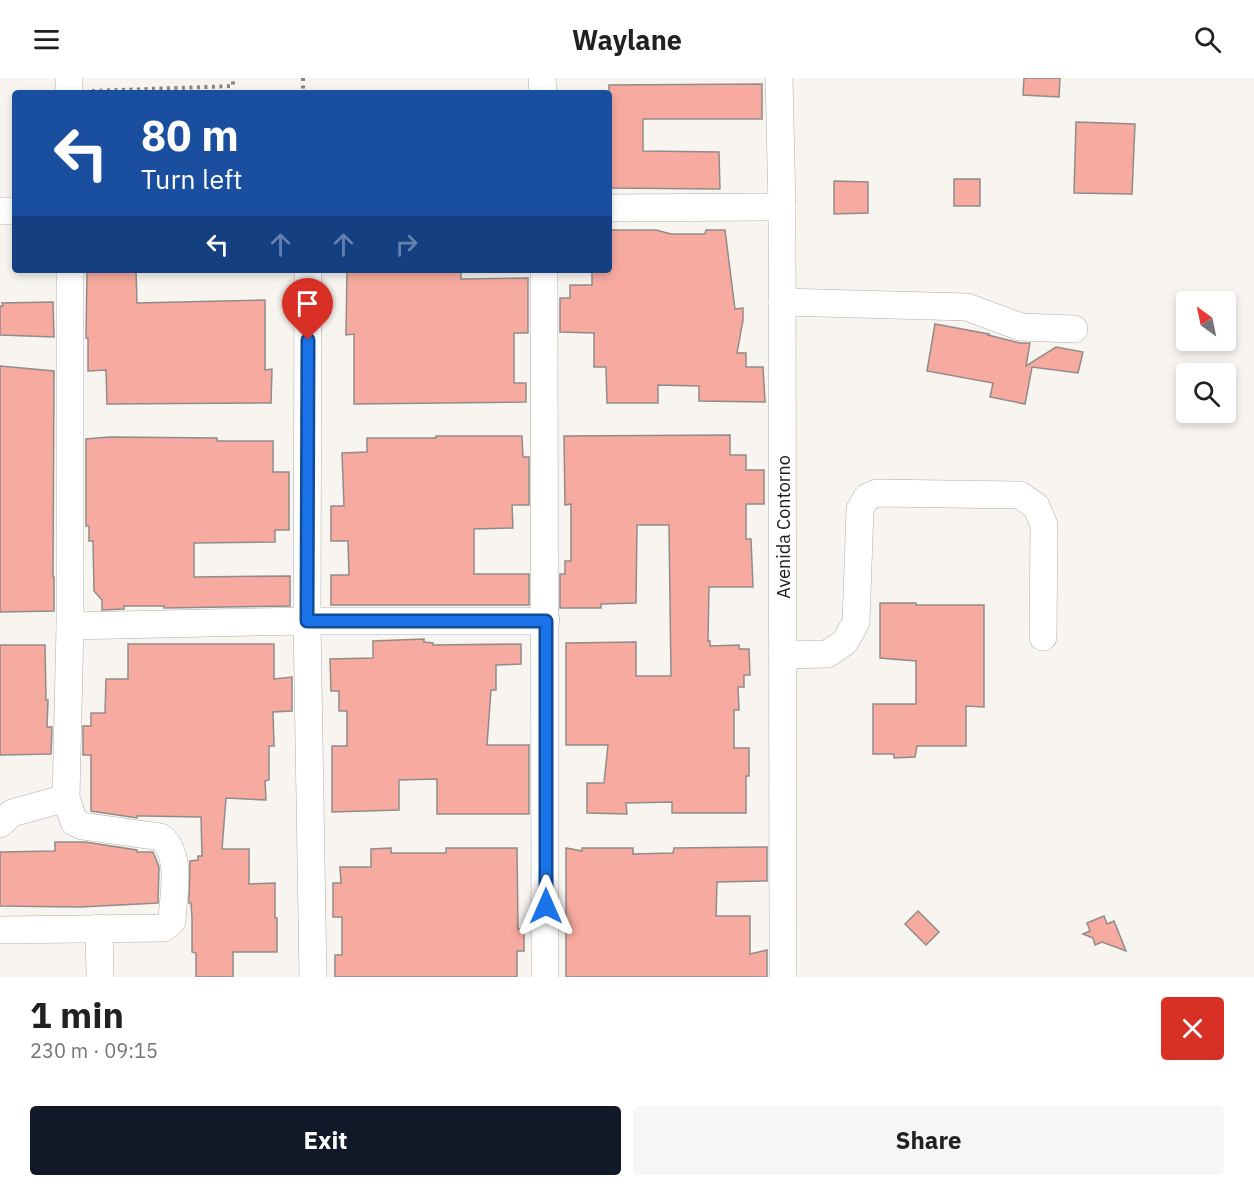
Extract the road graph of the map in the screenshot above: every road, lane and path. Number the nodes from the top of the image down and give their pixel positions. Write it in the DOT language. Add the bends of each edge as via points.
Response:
graph roads {
  1 [pos="233,78"];
  2 [pos="779,78"];
  3 [pos="69,88"];
  4 [pos="782,207"];
  5 [pos="612,208"];
  6 [pos="70,273"];
  7 [pos="308,273"];
  8 [pos="544,273"];
  9 [pos="782,302"];
  10 [pos="1074,329"];
  11 [pos="307,621"];
  12 [pos="546,621"];
  13 [pos="70,626"];
  14 [pos="1043,637"];
  15 [pos="783,655"];
  16 [pos="66,798"];
  17 [pos="0,824"];
  18 [pos="99,928"];
  19 [pos="0,930"];
  20 [pos="100,977"];
  21 [pos="313,977"];
  22 [pos="545,977"];
  23 [pos="783,977"];
  1 -- 3 [label="path" via="232,86"];
  2 -- 4 [label="street, Avenida Contorno"];
  4 -- 5 [label="street"];
  4 -- 9 [label="street, Avenida Contorno"];
  6 -- 13 [label="street"];
  7 -- 11 [label="street"];
  8 -- 12 [label="street"];
  9 -- 10 [label="street" via="967,307 1021,327"];
  9 -- 15 [label="street, Avenida Contorno"];
  11 -- 12 [label="street"];
  11 -- 13 [label="street"];
  11 -- 21 [label="street"];
  12 -- 22 [label="street"];
  13 -- 16 [label="street"];
  14 -- 15 [label="street" via="1044,525 1036,506 1020,495 877,493 867,497 860,509 856,622 845,642 827,654"];
  15 -- 23 [label="street, Avenida Contorno"];
  16 -- 17 [label="street" via="12,813"];
  16 -- 18 [label="street" via="74,822 161,837 169,844 175,860 169,925"];
  18 -- 19 [label="street"];
  18 -- 20 [label="street"];
}
